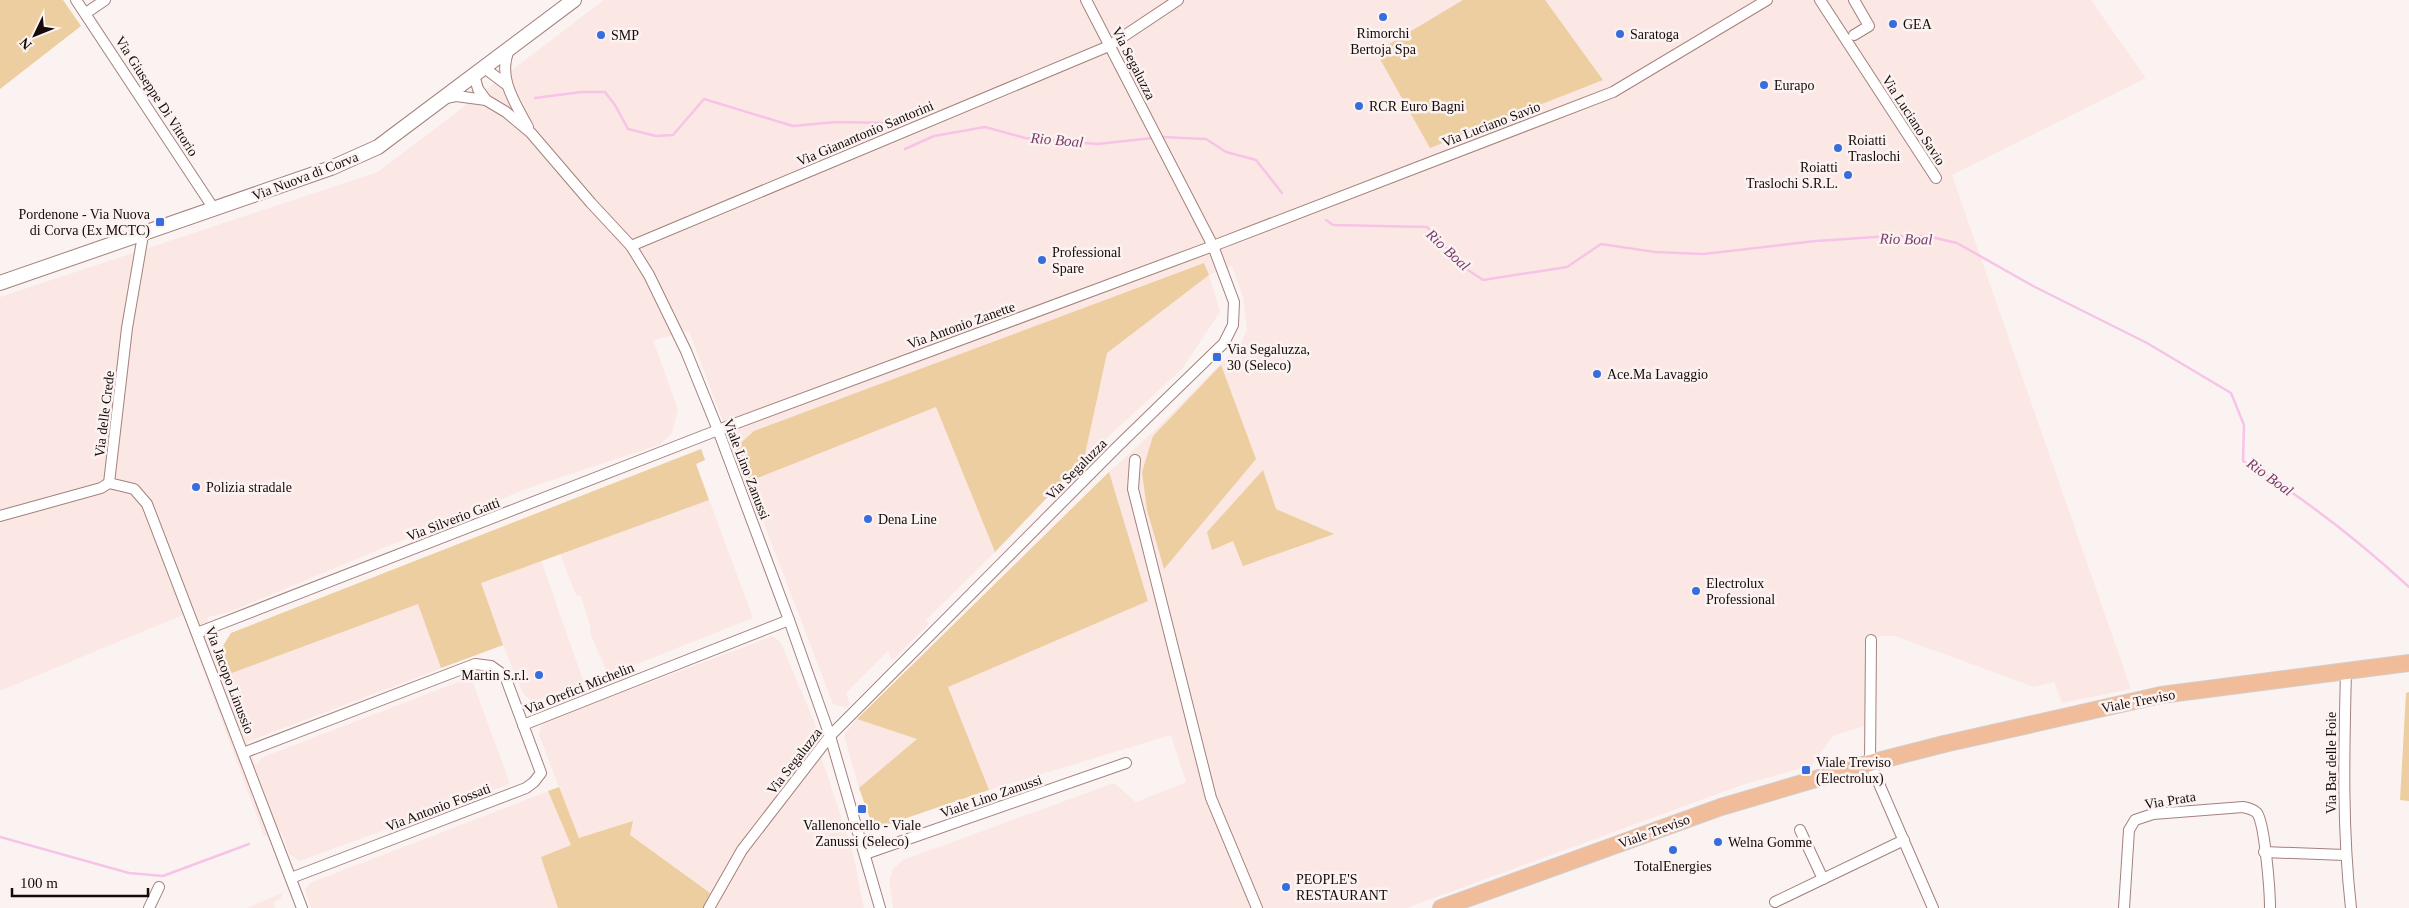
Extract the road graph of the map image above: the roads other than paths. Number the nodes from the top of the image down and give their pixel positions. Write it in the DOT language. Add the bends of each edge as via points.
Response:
graph roads {
  1 [pos="76,0"];
  2 [pos="105,0"];
  3 [pos="574,0"];
  4 [pos="1086,0"];
  5 [pos="1178,0"];
  6 [pos="1767,0"];
  7 [pos="1820,0"];
  8 [pos="1854,0"];
  9 [pos="86,13"];
  10 [pos="1854,34"];
  11 [pos="1109,46"];
  12 [pos="511,47"];
  13 [pos="479,71"];
  14 [pos="507,85"];
  15 [pos="443,98"];
  16 [pos="486,100"];
  17 [pos="531,133"];
  18 [pos="1936,178"];
  19 [pos="214,209"];
  20 [pos="143,235"];
  21 [pos="631,246"];
  22 [pos="1212,246"];
  23 [pos="0,283"];
  24 [pos="718,430"];
  25 [pos="1135,460"];
  26 [pos="109,483"];
  27 [pos="0,516"];
  28 [pos="789,620"];
  29 [pos="197,633"];
  30 [pos="1871,640"];
  31 [pos="2409,663"];
  32 [pos="2346,671"];
  33 [pos="523,725"];
  34 [pos="830,736"];
  35 [pos="243,753"];
  36 [pos="1870,762"];
  37 [pos="1126,763"];
  38 [pos="1800,830"];
  39 [pos="1904,840"];
  40 [pos="2264,852"];
  41 [pos="865,854"];
  42 [pos="2345,854"];
  43 [pos="291,878"];
  44 [pos="1823,879"];
  45 [pos="159,887"];
  46 [pos="1775,902"];
  47 [pos="149,908"];
  48 [pos="302,908"];
  49 [pos="710,908"];
  50 [pos="880,908"];
  51 [pos="1256,908"];
  52 [pos="1441,908"];
  53 [pos="1933,908"];
  54 [pos="2124,908"];
  55 [pos="2270,908"];
  56 [pos="2351,908"];
  1 -- 9 [label="street, Via Giuseppe Di Vittorio"];
  2 -- 9 [label="street"];
  3 -- 12 [label="main road, Via Nuova di Corva"];
  4 -- 11 [label="street, Via Segaluzza"];
  5 -- 11 [label="street, Via Gianantonio Santorini"];
  6 -- 22 [label="street, Via Luciano Savio" via="1613,92"];
  7 -- 18 [label="street, Via Luciano Savio"];
  8 -- 10 [label="street" via="1870,26"];
  9 -- 19 [label="street, Via Giuseppe Di Vittorio"];
  11 -- 21 [label="street, Via Gianantonio Santorini"];
  11 -- 22 [label="street, Via Segaluzza"];
  12 -- 13 [label="main road, Via Nuova di Corva"];
  12 -- 14 [label="street, Viale Lino Zanussi" via="505,58"];
  13 -- 14 [label="street, Viale Lino Zanussi"];
  13 -- 15 [label="main road, Via Nuova di Corva"];
  13 -- 16 [label="street" via="478,89"];
  14 -- 17 [label="street, Viale Lino Zanussi"];
  15 -- 16 [label="street, Viale Lino Zanussi" via="456,96"];
  15 -- 19 [label="main road, Via Nuova di Corva" via="378,147 331,168"];
  16 -- 17 [label="street, Viale Lino Zanussi"];
  17 -- 21 [label="street, Viale Lino Zanussi"];
  19 -- 20 [label="main road, Via Nuova di Corva"];
  20 -- 23 [label="main road, Via Nuova di Corva"];
  20 -- 26 [label="street, Via delle Crede" via="127,328"];
  21 -- 24 [label="street, Viale Lino Zanussi" via="686,351"];
  22 -- 24 [label="street, Via Antonio Zanette"];
  22 -- 34 [label="street, Via Segaluzza" via="1234,302 1233,325 1224,343"];
  24 -- 28 [label="street, Viale Lino Zanussi"];
  24 -- 29 [label="street, Via Silverio Gatti"];
  25 -- 51 [label="street" via="1133,489 1211,798"];
  26 -- 27 [label="street"];
  26 -- 29 [label="street, Via Jacopo Linussio" via="134,489 147,504"];
  28 -- 33 [label="street, Via Orefici Michelin"];
  28 -- 34 [label="street, Viale Lino Zanussi"];
  29 -- 35 [label="street, Via Jacopo Linussio"];
  30 -- 36 [label="street"];
  31 -- 32 [label="main road, Viale Treviso"];
  32 -- 36 [label="main road, Viale Treviso" via="2161,696"];
  32 -- 42 [label="street, Via Bar delle Foie"];
  33 -- 35 [label="street, Via Orefici Michelin" via="505,676 491,666 475,664"];
  33 -- 43 [label="street, Via Antonio Fossati" via="541,773 526,788"];
  34 -- 41 [label="street, Viale Lino Zanussi"];
  34 -- 49 [label="street, Via Segaluzza" via="742,850"];
  35 -- 43 [label="street, Via Jacopo Linussio"];
  36 -- 39 [label="street"];
  36 -- 52 [label="main road, Viale Treviso" via="1721,808"];
  37 -- 41 [label="street, Viale Lino Zanussi"];
  38 -- 44 [label="street"];
  39 -- 44 [label="street"];
  39 -- 53 [label="street"];
  40 -- 42 [label="street"];
  40 -- 54 [label="street, Via Prata" via="2262,827 2252,809 2191,810 2153,814 2135,820 2129,830"];
  40 -- 55 [label="street"];
  41 -- 50 [label="street, Viale Lino Zanussi"];
  42 -- 56 [label="street, Via Bar delle Foie"];
  43 -- 48 [label="street, Via Jacopo Linussio"];
  44 -- 46 [label="street"];
  45 -- 47 [label="street"];
}
